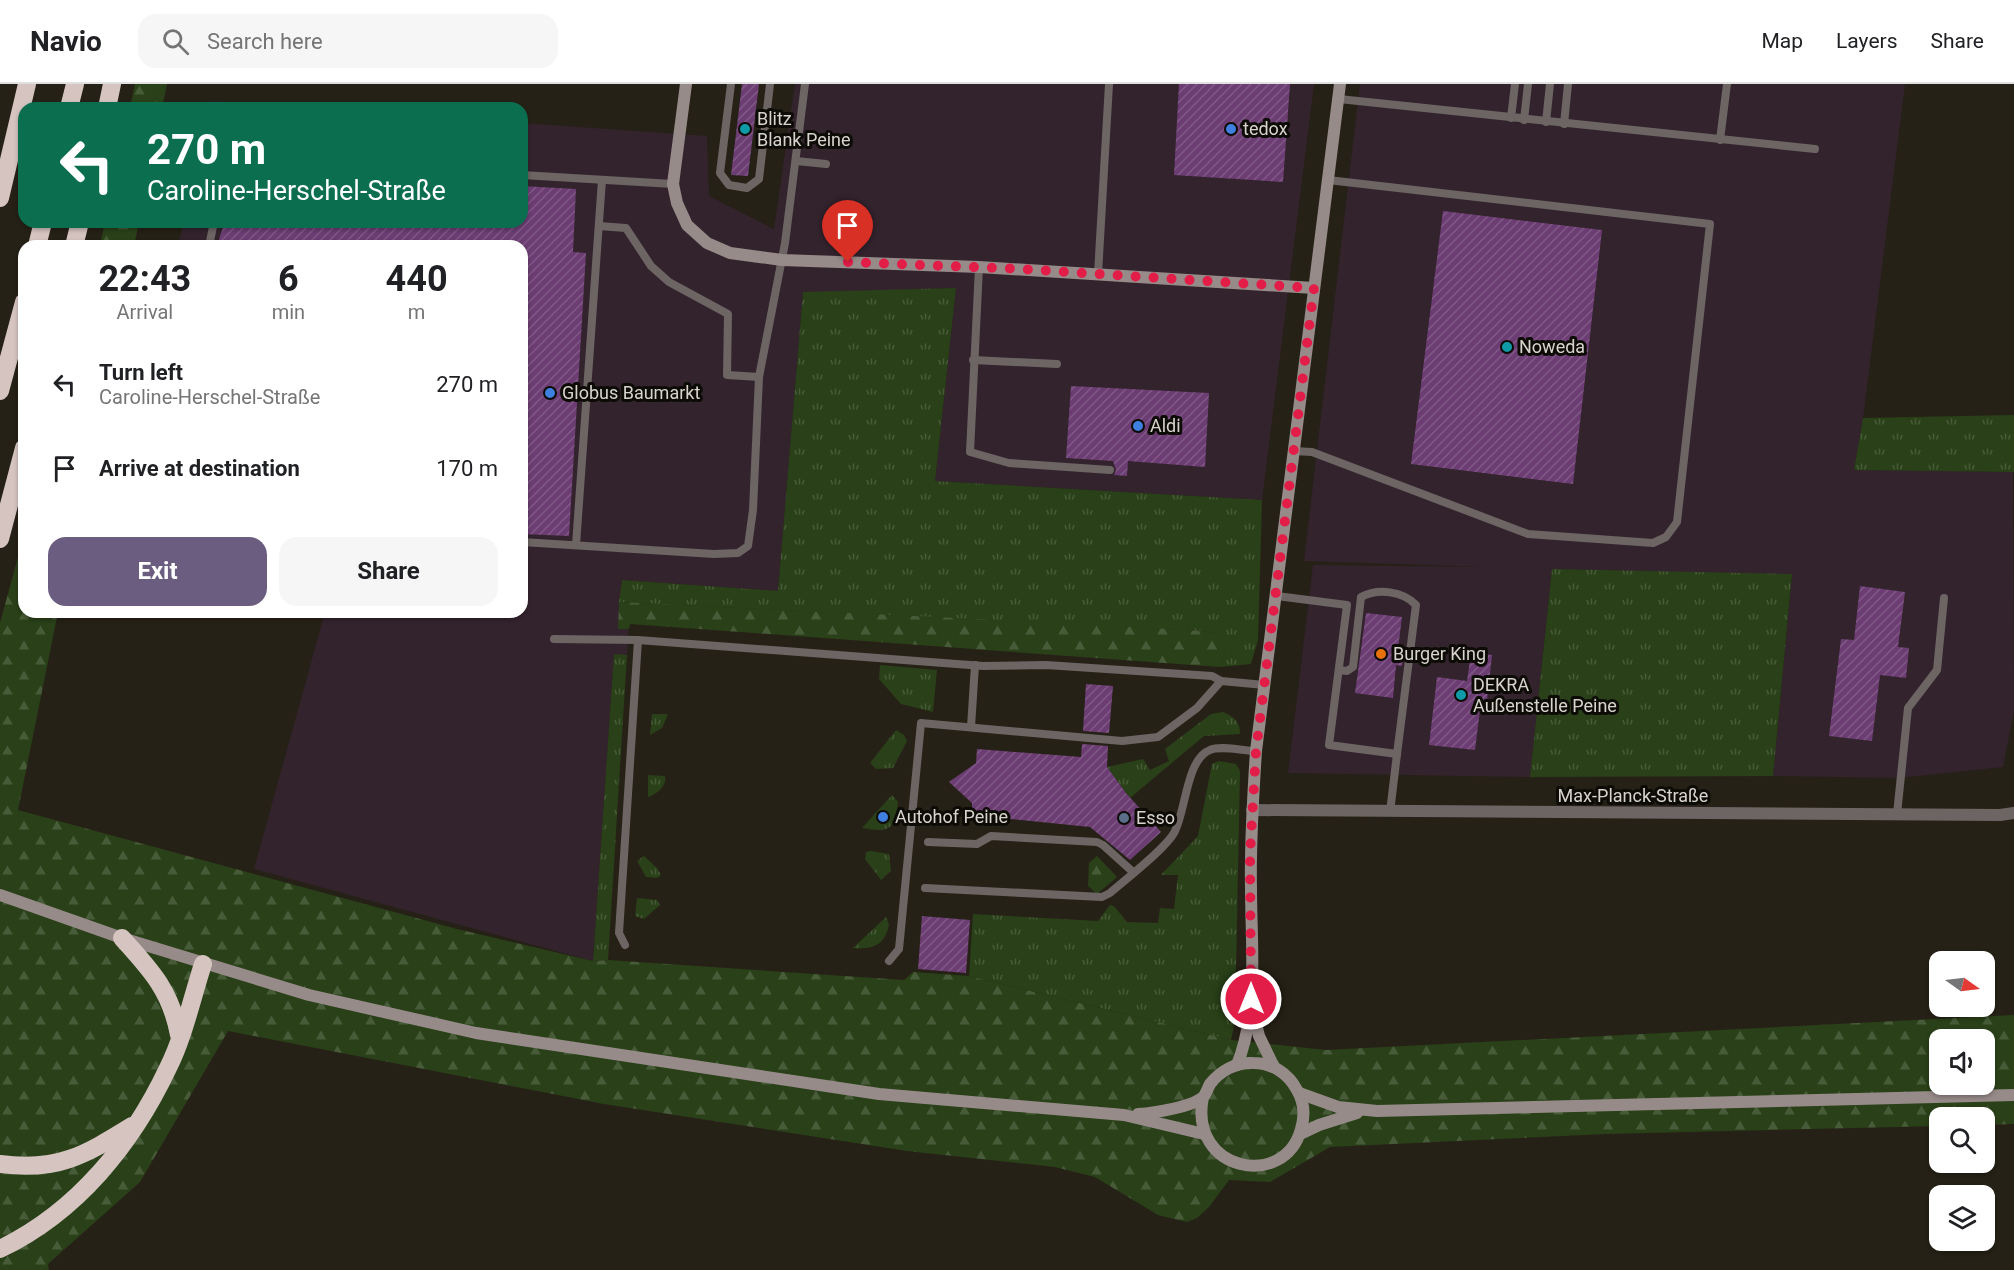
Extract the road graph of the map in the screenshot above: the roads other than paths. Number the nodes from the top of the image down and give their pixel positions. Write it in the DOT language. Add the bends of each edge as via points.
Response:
graph roads {
  1 [pos="27,84"];
  2 [pos="75,84"];
  3 [pos="112,84"];
  4 [pos="686,84"];
  5 [pos="731,84"];
  6 [pos="770,84"];
  7 [pos="805,84"];
  8 [pos="1109,84"];
  9 [pos="1340,84"];
  10 [pos="1515,84"];
  11 [pos="1528,84"];
  12 [pos="1550,84"];
  13 [pos="1568,84"];
  14 [pos="1727,84"];
  15 [pos="1339,99"];
  16 [pos="23,102"];
  17 [pos="70,102"];
  18 [pos="108,102"];
  19 [pos="1511,118"];
  20 [pos="1524,120"];
  21 [pos="18,122"];
  22 [pos="1546,122"];
  23 [pos="1564,124"];
  24 [pos="1719,140"];
  25 [pos="1815,149"];
  26 [pos="796,161"];
  27 [pos="825,164"];
  28 [pos="528,175"];
  29 [pos="603,180"];
  30 [pos="1328,180"];
  31 [pos="673,184"];
  32 [pos="0,198"];
  33 [pos="599,226"];
  34 [pos="782,260"];
  35 [pos="979,267"];
  36 [pos="1098,274"];
  37 [pos="1314,288"];
  38 [pos="18,324"];
  39 [pos="973,360"];
  40 [pos="1057,364"];
  41 [pos="759,377"];
  42 [pos="0,392"];
  43 [pos="1294,451"];
  44 [pos="1110,470"];
  45 [pos="18,471"];
  46 [pos="0,539"];
  47 [pos="528,542"];
  48 [pos="576,545"];
  49 [pos="1277,596"];
  50 [pos="1944,598"];
  51 [pos="554,639"];
  52 [pos="638,640"];
  53 [pos="975,665"];
  54 [pos="1339,670"];
  55 [pos="1221,681"];
  56 [pos="1265,685"];
  57 [pos="971,727"];
  58 [pos="1256,751"];
  59 [pos="1397,754"];
  60 [pos="1252,810"];
  61 [pos="1390,812"];
  62 [pos="2014,813"];
  63 [pos="1897,814"];
  64 [pos="928,842"];
  65 [pos="1133,872"];
  66 [pos="925,888"];
  67 [pos="0,895"];
  68 [pos="122,938"];
  69 [pos="625,945"];
  70 [pos="889,961"];
  71 [pos="203,964"];
  72 [pos="1251,999"];
  73 [pos="179,1037"];
  74 [pos="1237,1065"];
  75 [pos="1274,1067"];
  76 [pos="1299,1093"];
  77 [pos="2014,1095"];
  78 [pos="1203,1097"];
  79 [pos="1377,1111"];
  80 [pos="1124,1115"];
  81 [pos="136,1123"];
  82 [pos="1204,1134"];
  83 [pos="1300,1134"];
  84 [pos="0,1164"];
  85 [pos="0,1248"];
  1 -- 16 [label="highway"];
  2 -- 17 [label="highway"];
  3 -- 18 [label="highway"];
  4 -- 31 [label="main road"];
  5 -- 6 [label="lane" via="720,173 729,185 747,188 759,178"];
  7 -- 26 [label="lane"];
  8 -- 36 [label="lane"];
  9 -- 15 [label="main road"];
  10 -- 19 [label="lane"];
  11 -- 20 [label="lane"];
  12 -- 22 [label="lane"];
  13 -- 23 [label="lane"];
  14 -- 24 [label="lane"];
  15 -- 19 [label="lane"];
  15 -- 30 [label="main road"];
  19 -- 20 [label="lane"];
  20 -- 22 [label="lane"];
  21 -- 32 [label="highway"];
  22 -- 23 [label="lane"];
  23 -- 24 [label="lane"];
  24 -- 25 [label="lane"];
  26 -- 27 [label="lane"];
  26 -- 34 [label="lane"];
  28 -- 29 [label="lane"];
  29 -- 31 [label="lane"];
  29 -- 33 [label="lane"];
  30 -- 37 [label="main road"];
  30 -- 43 [label="lane" via="1710,224 1677,522 1666,537 1653,543 1528,534 1312,452"];
  31 -- 34 [label="main road" via="687,225 707,243 730,253"];
  33 -- 41 [label="lane" via="626,228 651,266 669,282 728,314 727,375"];
  33 -- 48 [label="lane"];
  34 -- 35 [label="main road"];
  34 -- 41 [label="lane"];
  35 -- 36 [label="main road"];
  35 -- 39 [label="lane"];
  36 -- 37 [label="main road"];
  37 -- 43 [label="main road"];
  38 -- 42 [label="highway"];
  39 -- 40 [label="lane"];
  39 -- 44 [label="lane" via="970,452 1009,463"];
  41 -- 48 [label="lane" via="748,546 738,553 714,554"];
  43 -- 49 [label="main road"];
  45 -- 46 [label="highway"];
  47 -- 48 [label="lane"];
  49 -- 54 [label="lane" via="1347,605"];
  49 -- 56 [label="main road"];
  50 -- 63 [label="lane" via="1937,670 1908,708"];
  51 -- 52 [label="lane"];
  52 -- 53 [label="lane"];
  52 -- 69 [label="lane" via="619,933"];
  53 -- 55 [label="lane" via="1046,665 1212,676"];
  53 -- 57 [label="lane"];
  54 -- 59 [label="lane" via="1329,745"];
  54 -- 59 [label="lane" via="1353,667 1362,597 1372,591 1407,596 1416,605"];
  55 -- 56 [label="lane"];
  55 -- 57 [label="lane" via="1197,708 1158,736 1122,741"];
  56 -- 58 [label="main road"];
  57 -- 70 [label="lane" via="921,723 899,949"];
  58 -- 60 [label="main road"];
  58 -- 65 [label="lane" via="1211,749 1201,756 1193,768 1173,835"];
  59 -- 61 [label="lane"];
  60 -- 61 [label="street, Max-Planck-Straße"];
  60 -- 72 [label="main road"];
  61 -- 63 [label="street, Max-Planck-Straße"];
  62 -- 63 [label="street, Max-Planck-Straße"];
  64 -- 65 [label="lane" via="977,844 991,836 1097,842"];
  65 -- 66 [label="lane" via="1101,897"];
  67 -- 68 [label="main road"];
  68 -- 71 [label="main road"];
  68 -- 73 [label="highway" via="165,989"];
  71 -- 73 [label="highway"];
  71 -- 80 [label="main road" via="309,995 476,1033 879,1094"];
  72 -- 74 [label="main road" via="1247,1034"];
  72 -- 75 [label="main road" via="1259,1036"];
  73 -- 81 [label="highway" via="170,1066"];
  74 -- 75 [label="main road" via="1262,1063"];
  74 -- 78 [label="main road" via="1216,1077"];
  75 -- 76 [label="main road" via="1289,1078"];
  76 -- 79 [label="main road" via="1338,1107"];
  76 -- 83 [label="main road" via="1304,1114"];
  77 -- 79 [label="main road"];
  78 -- 80 [label="main road" via="1169,1109"];
  78 -- 82 [label="main road"];
  79 -- 83 [label="main road" via="1338,1117"];
  80 -- 82 [label="main road"];
  81 -- 84 [label="highway" via="105,1143 63,1162 31,1168"];
  81 -- 85 [label="highway" via="109,1165 70,1205"];
  82 -- 83 [label="main road" via="1210,1145 1230,1161 1256,1166 1282,1156"];
}
